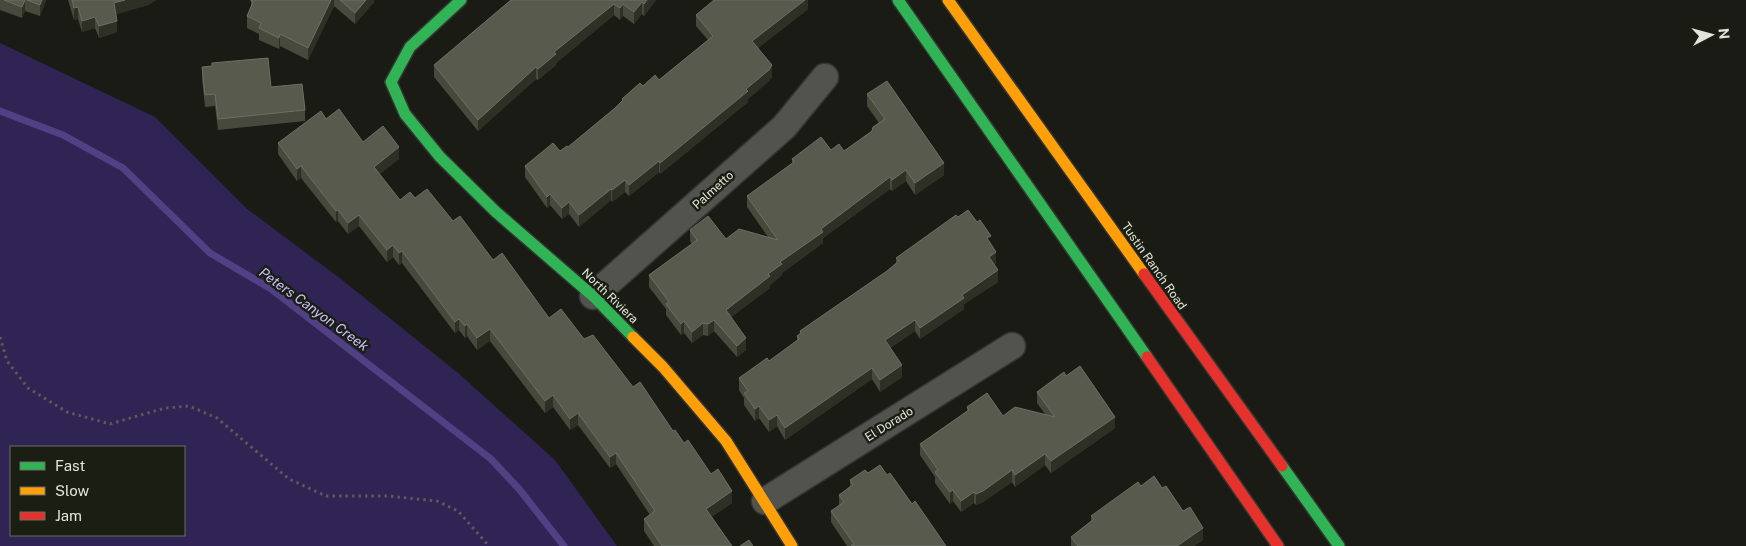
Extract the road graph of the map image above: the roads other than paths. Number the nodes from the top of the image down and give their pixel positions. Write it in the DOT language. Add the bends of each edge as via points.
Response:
graph roads {
  1 [pos="898,0"];
  2 [pos="948,0"];
  3 [pos="454,2"];
  4 [pos="825,77"];
  5 [pos="593,296"];
  6 [pos="1012,346"];
  7 [pos="765,501"];
  8 [pos="792,546"];
  9 [pos="1278,546"];
  10 [pos="1339,546"];
  1 -- 9 [label="main road"];
  2 -- 10 [label="main road, Tustin Ranch Road"];
  3 -- 5 [label="main road, North Riviera" via="410,47 391,82 405,114 440,157 496,212"];
  4 -- 5 [label="street, Palmetto" via="784,128"];
  5 -- 7 [label="main road, North Riviera" via="663,367 726,441"];
  6 -- 7 [label="street, El Dorado"];
  7 -- 8 [label="main road, North Riviera"];
}
